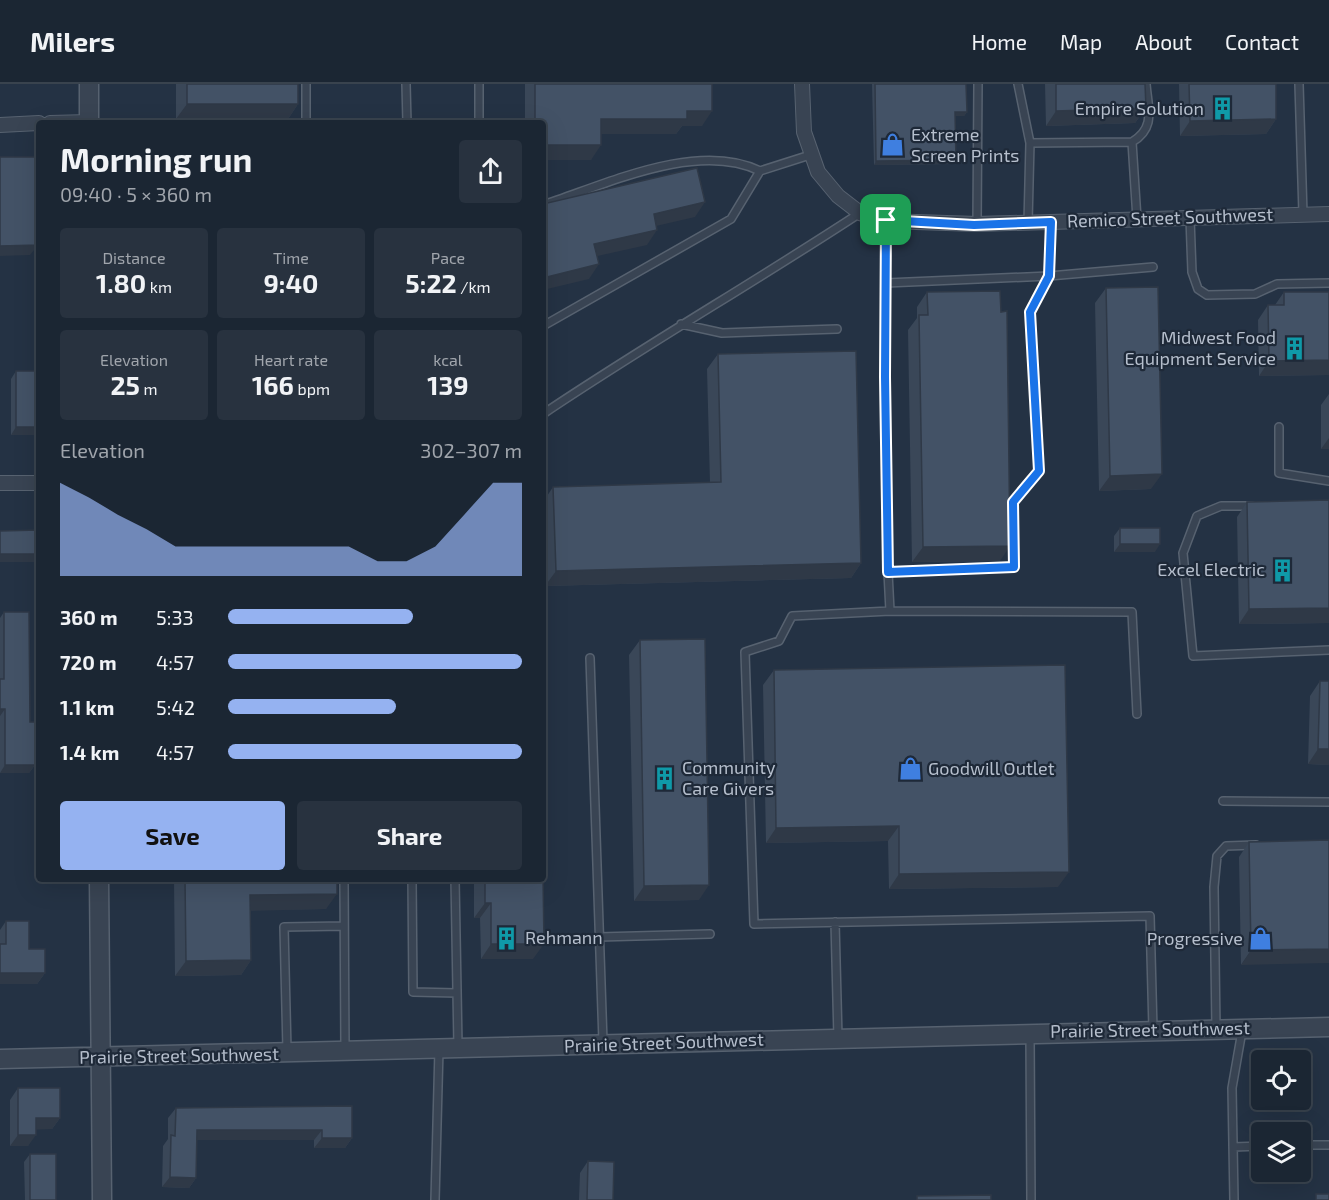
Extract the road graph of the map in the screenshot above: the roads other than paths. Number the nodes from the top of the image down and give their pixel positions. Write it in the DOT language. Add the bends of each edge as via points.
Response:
graph roads {
  1 [pos="89,84"];
  2 [pos="306,84"];
  3 [pos="406,84"];
  4 [pos="479,84"];
  5 [pos="802,84"];
  6 [pos="978,84"];
  7 [pos="1018,84"];
  8 [pos="1146,84"];
  9 [pos="1299,84"];
  10 [pos="92,120"];
  11 [pos="306,120"];
  12 [pos="407,120"];
  13 [pos="479,120"];
  14 [pos="36,123"];
  15 [pos="0,125"];
  16 [pos="1132,142"];
  17 [pos="1030,143"];
  18 [pos="810,155"];
  19 [pos="760,171"];
  20 [pos="546,204"];
  21 [pos="860,213"];
  22 [pos="1303,214"];
  23 [pos="1329,214"];
  24 [pos="1190,218"];
  25 [pos="1137,219"];
  26 [pos="886,220"];
  27 [pos="1051,222"];
  28 [pos="1029,223"];
  29 [pos="977,225"];
  30 [pos="1154,267"];
  31 [pos="1049,276"];
  32 [pos="886,283"];
  33 [pos="1329,283"];
  34 [pos="546,324"];
  35 [pos="681,324"];
  36 [pos="837,329"];
  37 [pos="546,412"];
  38 [pos="1279,427"];
  39 [pos="1329,481"];
  40 [pos="0,483"];
  41 [pos="36,483"];
  42 [pos="1257,506"];
  43 [pos="888,572"];
  44 [pos="890,611"];
  45 [pos="1329,650"];
  46 [pos="590,658"];
  47 [pos="1137,714"];
  48 [pos="1223,801"];
  49 [pos="1329,802"];
  50 [pos="1260,844"];
  51 [pos="99,882"];
  52 [pos="344,882"];
  53 [pos="412,882"];
  54 [pos="455,882"];
  55 [pos="835,922"];
  56 [pos="344,926"];
  57 [pos="710,934"];
  58 [pos="599,937"];
  59 [pos="457,993"];
  60 [pos="1329,1027"];
  61 [pos="1216,1028"];
  62 [pos="1243,1028"];
  63 [pos="1153,1030"];
  64 [pos="1029,1033"];
  65 [pos="838,1038"];
  66 [pos="603,1045"];
  67 [pos="439,1049"];
  68 [pos="458,1049"];
  69 [pos="345,1051"];
  70 [pos="288,1054"];
  71 [pos="101,1058"];
  72 [pos="0,1059"];
  73 [pos="1329,1144"];
  74 [pos="1311,1145"];
  75 [pos="1251,1146"];
  76 [pos="1233,1147"];
  77 [pos="102,1200"];
  78 [pos="435,1200"];
  79 [pos="1031,1200"];
  80 [pos="1234,1200"];
  1 -- 10 [label="street"];
  2 -- 11 [label="lane"];
  3 -- 12 [label="lane"];
  4 -- 13 [label="lane"];
  5 -- 18 [label="street, Remico Street Southwest" via="804,132"];
  6 -- 29 [label="lane"];
  7 -- 17 [label="lane"];
  8 -- 16 [label="lane" via="1149,124 1144,135"];
  9 -- 22 [label="lane"];
  14 -- 15 [label="street"];
  16 -- 17 [label="lane"];
  16 -- 25 [label="lane"];
  17 -- 28 [label="lane"];
  18 -- 19 [label="lane"];
  18 -- 21 [label="street, Remico Street Southwest" via="838,196"];
  19 -- 20 [label="lane" via="743,163 680,161"];
  19 -- 34 [label="lane" via="731,219"];
  21 -- 26 [label="street, Remico Street Southwest"];
  21 -- 35 [label="lane"];
  22 -- 23 [label="street, Remico Street Southwest"];
  22 -- 24 [label="street, Remico Street Southwest"];
  24 -- 25 [label="street, Remico Street Southwest"];
  24 -- 33 [label="lane" via="1192,272 1198,289 1207,295 1255,294 1278,284"];
  25 -- 27 [label="street, Remico Street Southwest"];
  26 -- 29 [label="street, Remico Street Southwest"];
  26 -- 32 [label="lane"];
  27 -- 28 [label="street, Remico Street Southwest"];
  27 -- 31 [label="lane"];
  28 -- 29 [label="street, Remico Street Southwest"];
  30 -- 31 [label="lane"];
  31 -- 32 [label="lane"];
  31 -- 43 [label="lane" via="1030,312 1039,471 1013,502 1014,567"];
  32 -- 43 [label="lane"];
  35 -- 36 [label="lane" via="722,333"];
  35 -- 37 [label="lane"];
  38 -- 39 [label="lane" via="1279,473"];
  40 -- 41 [label="street"];
  42 -- 45 [label="lane" via="1221,506 1197,516 1183,553 1193,656"];
  43 -- 44 [label="lane"];
  44 -- 47 [label="lane" via="1132,612"];
  44 -- 55 [label="lane" via="792,616 779,641 745,652 754,924"];
  46 -- 58 [label="lane"];
  48 -- 49 [label="lane"];
  50 -- 61 [label="lane" via="1226,846 1217,856"];
  51 -- 71 [label="street"];
  52 -- 56 [label="lane"];
  53 -- 59 [label="lane" via="413,992"];
  54 -- 59 [label="lane"];
  55 -- 63 [label="lane" via="1150,916"];
  55 -- 65 [label="lane"];
  56 -- 69 [label="lane"];
  56 -- 70 [label="lane" via="284,927"];
  57 -- 58 [label="lane"];
  58 -- 66 [label="lane"];
  59 -- 68 [label="lane"];
  60 -- 62 [label="street, Prairie Street Southwest"];
  61 -- 62 [label="street, Prairie Street Southwest"];
  61 -- 63 [label="street, Prairie Street Southwest"];
  62 -- 76 [label="lane" via="1232,1088"];
  63 -- 64 [label="street, Prairie Street Southwest"];
  64 -- 65 [label="street, Prairie Street Southwest"];
  64 -- 79 [label="lane"];
  65 -- 66 [label="street, Prairie Street Southwest"];
  66 -- 68 [label="street, Prairie Street Southwest"];
  67 -- 68 [label="street, Prairie Street Southwest"];
  67 -- 69 [label="street, Prairie Street Southwest"];
  67 -- 78 [label="lane"];
  69 -- 70 [label="street, Prairie Street Southwest"];
  70 -- 71 [label="street, Prairie Street Southwest"];
  71 -- 72 [label="street, Prairie Street Southwest"];
  71 -- 77 [label="street"];
  73 -- 74 [label="lane"];
  75 -- 76 [label="lane"];
  76 -- 80 [label="lane"];
}
